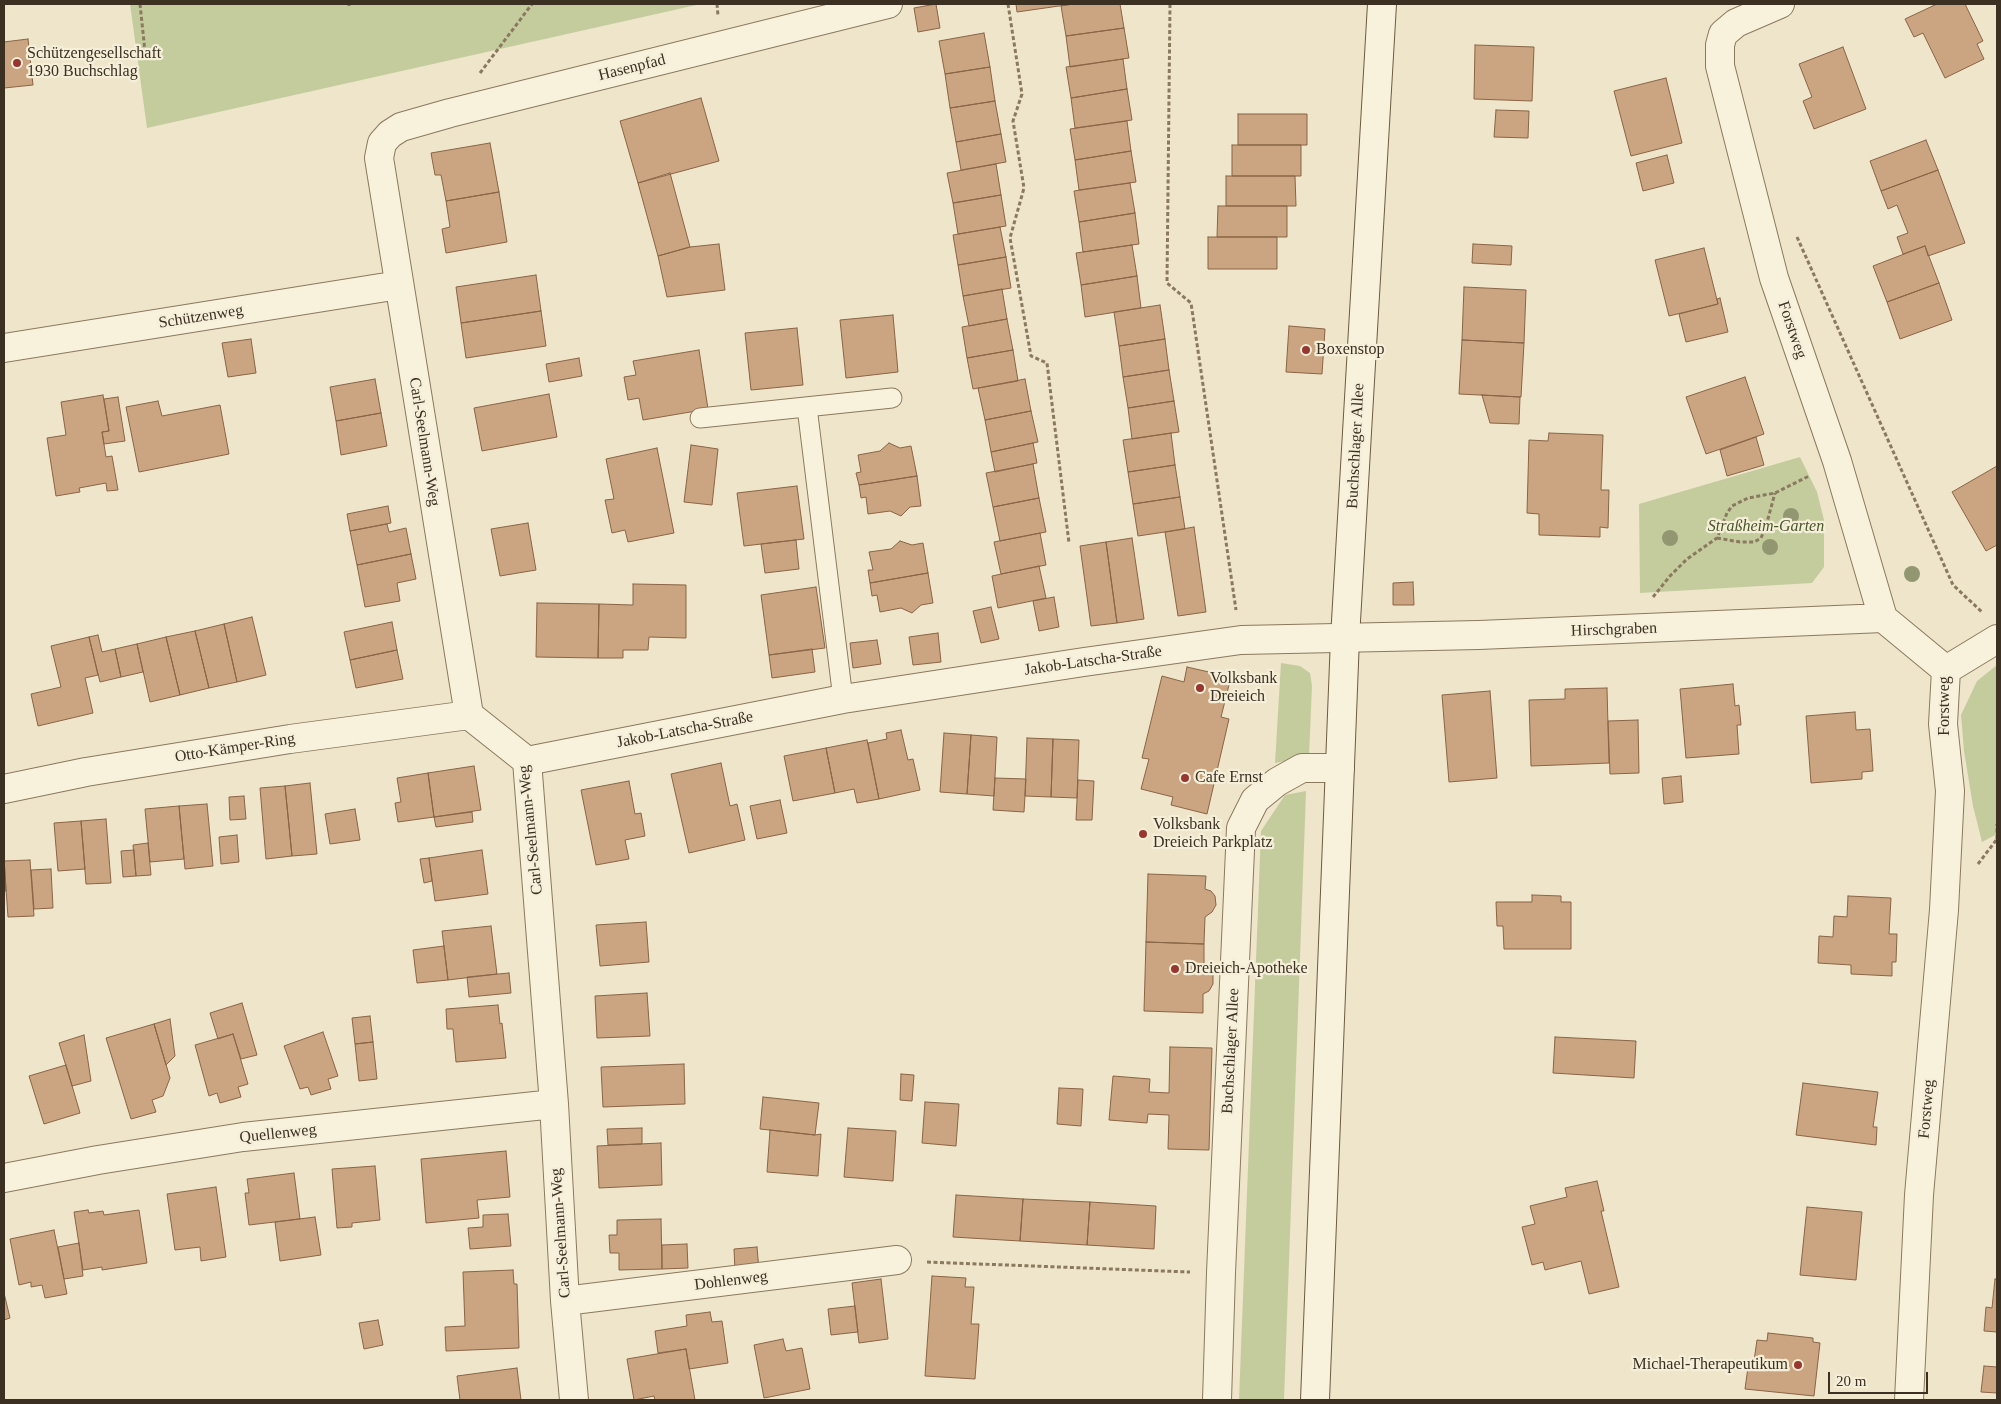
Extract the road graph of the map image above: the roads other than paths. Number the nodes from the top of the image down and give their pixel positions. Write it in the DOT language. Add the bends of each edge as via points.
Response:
graph roads {
  1 [pos="888,4"];
  2 [pos="1382,4"];
  3 [pos="1780,4"];
  4 [pos="382,143"];
  5 [pos="399,285"];
  6 [pos="4,348"];
  7 [pos="892,398"];
  8 [pos="808,407"];
  9 [pos="700,418"];
  10 [pos="1883,618"];
  11 [pos="1345,638"];
  12 [pos="1997,639"];
  13 [pos="1946,670"];
  14 [pos="843,699"];
  15 [pos="468,715"];
  16 [pos="527,761"];
  17 [pos="1340,768"];
  18 [pos="4,789"];
  19 [pos="554,1104"];
  20 [pos="4,1178"];
  21 [pos="897,1260"];
  22 [pos="566,1301"];
  23 [pos="574,1400"];
  24 [pos="1217,1400"];
  25 [pos="1315,1400"];
  26 [pos="1909,1400"];
  1 -- 4 [label="street, Hasenpfad" via="450,113 401,127"];
  2 -- 11 [label="street, Buchschlager Allee"];
  3 -- 10 [label="street, Forstweg" via="1736,23 1723,34 1720,66 1774,278 1837,461"];
  4 -- 5 [label="street, Carl-Seelmann-Weg" via="379,158"];
  5 -- 6 [label="street, Schützenweg"];
  5 -- 15 [label="street, Carl-Seelmann-Weg"];
  7 -- 8 [label="lane"];
  8 -- 9 [label="lane"];
  8 -- 14 [label="lane"];
  10 -- 11 [label="street, Hirschgraben"];
  10 -- 13 [label="street, Forstweg"];
  11 -- 14 [label="street, Jakob-Latscha-Straße" via="1241,640"];
  11 -- 17 [label="street, Buchschlager Allee"];
  12 -- 13 [label="street"];
  13 -- 26 [label="street, Forstweg" via="1943,724 1950,791 1944,910 1920,1195"];
  14 -- 16 [label="street, Jakob-Latscha-Straße"];
  15 -- 16 [label="street, Carl-Seelmann-Weg"];
  15 -- 18 [label="street, Otto-Kämper-Ring" via="290,738"];
  16 -- 19 [label="street, Carl-Seelmann-Weg"];
  17 -- 24 [label="street, Buchschlager Allee" via="1302,768 1277,782 1255,800 1241,828"];
  17 -- 25 [label="street, Buchschlager Allee"];
  19 -- 20 [label="street, Quellenweg" via="243,1137"];
  19 -- 22 [label="street, Carl-Seelmann-Weg"];
  21 -- 22 [label="street, Dohlenweg"];
  22 -- 23 [label="street, Carl-Seelmann-Weg"];
}
